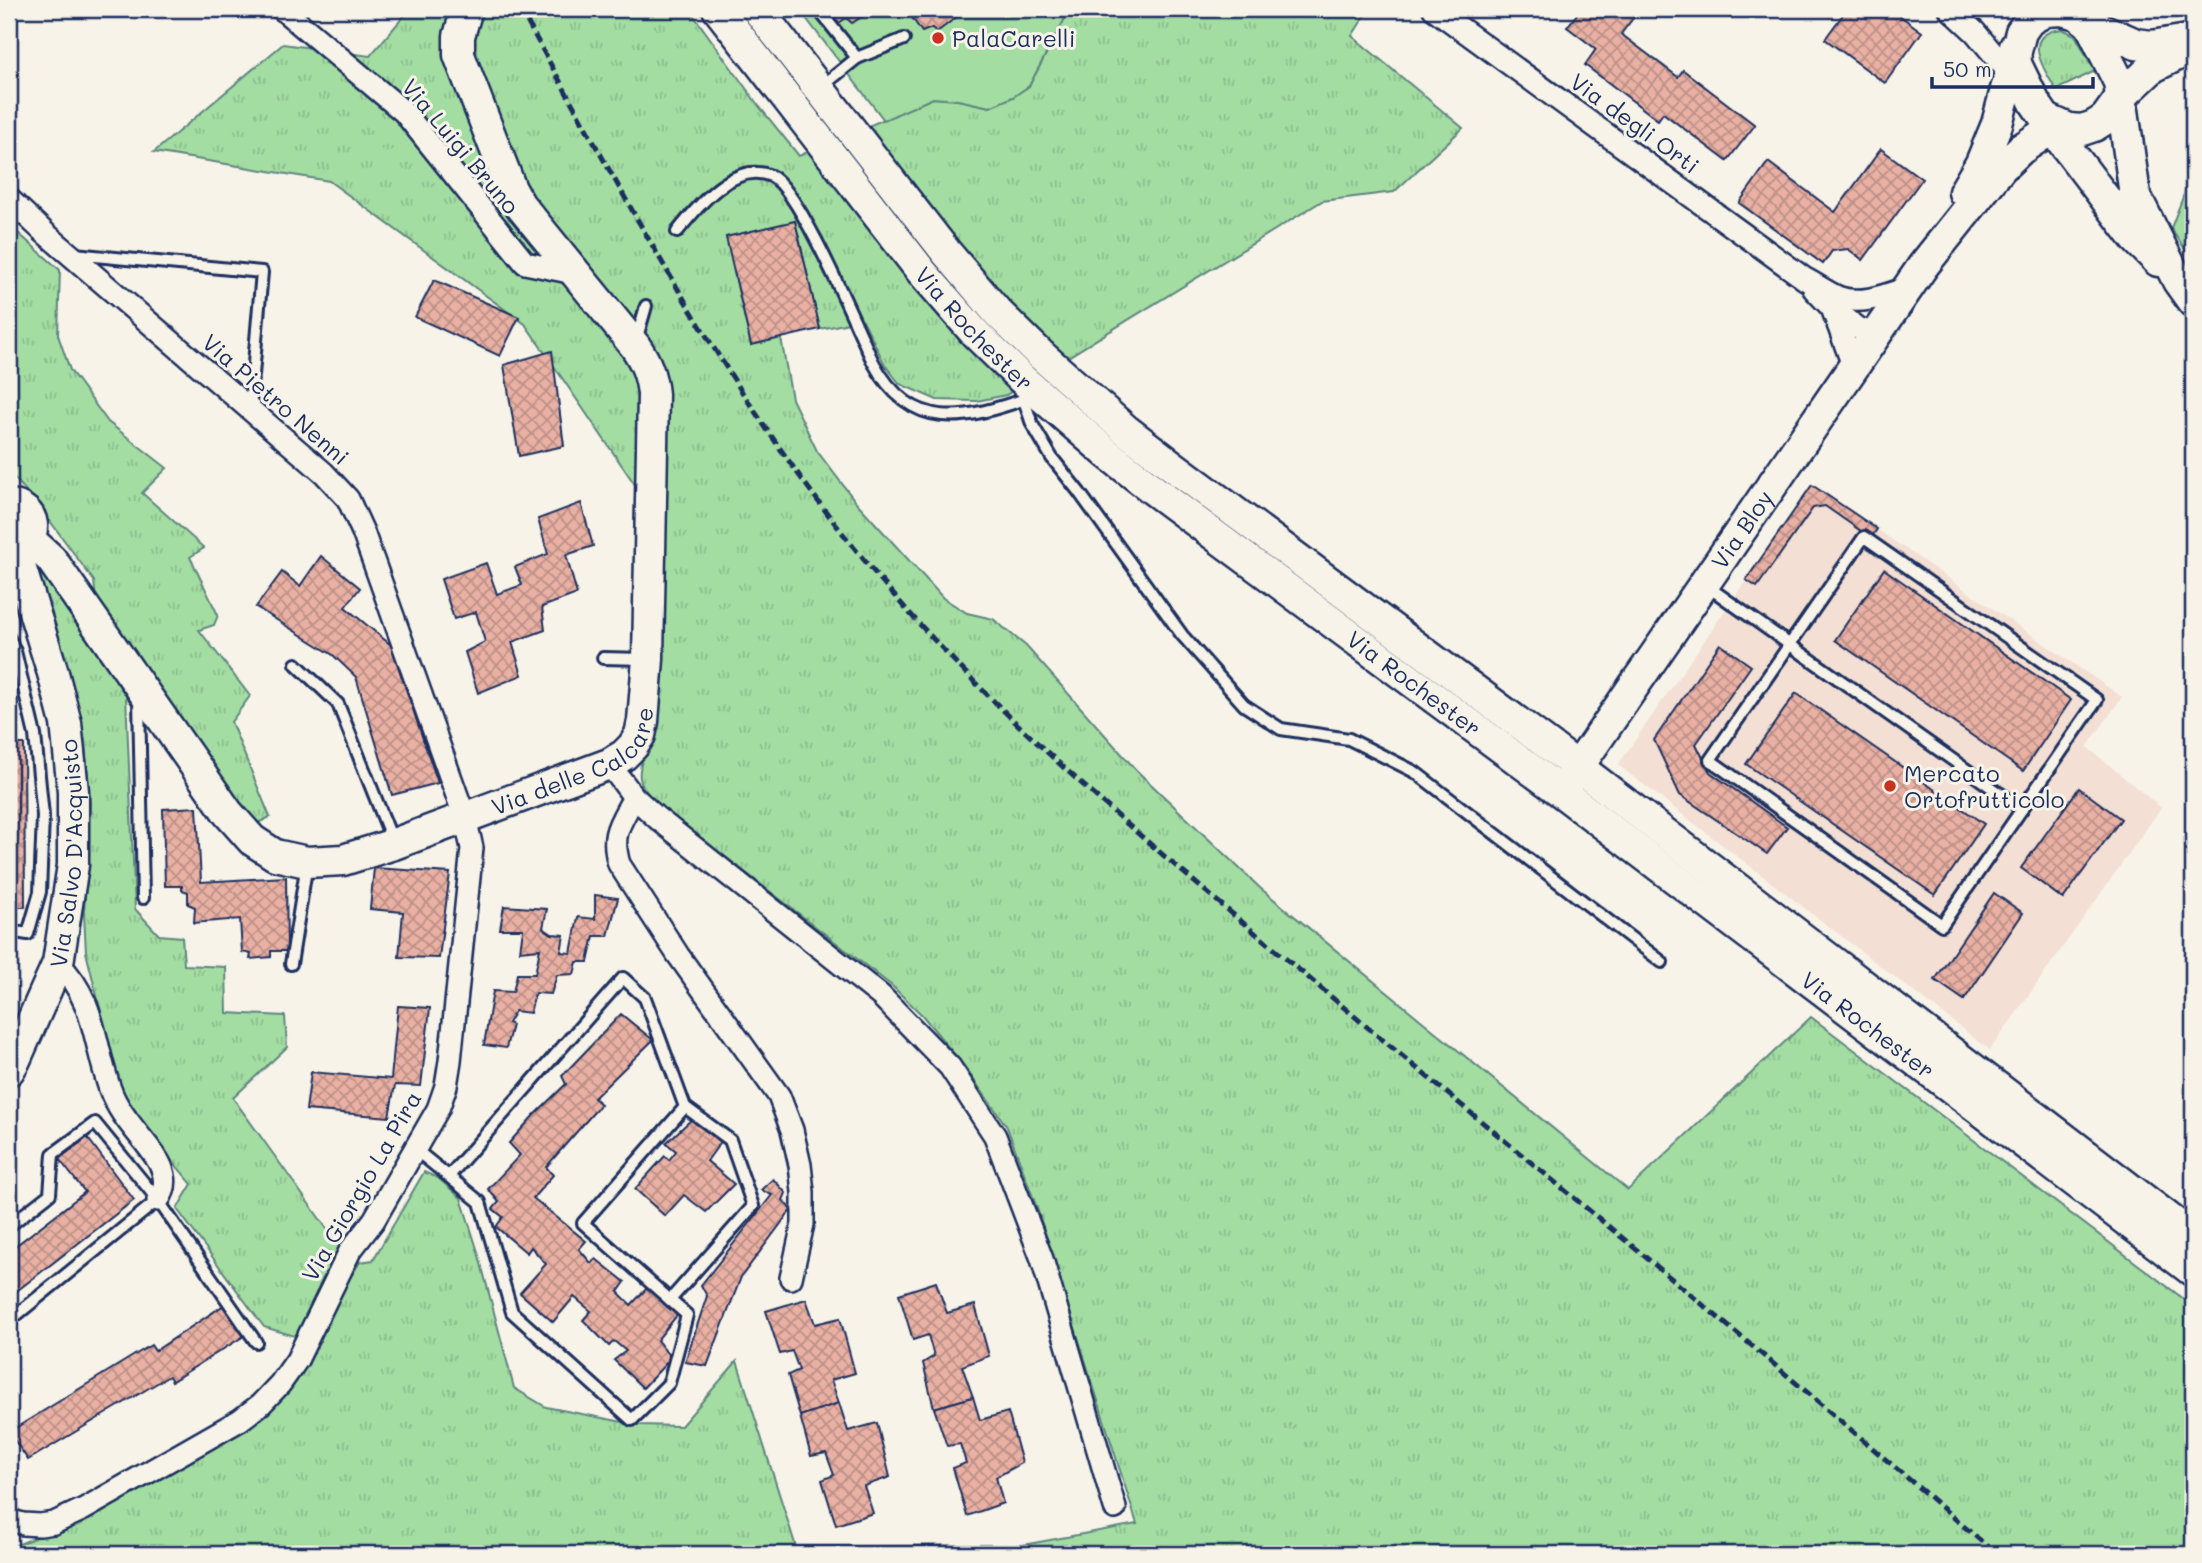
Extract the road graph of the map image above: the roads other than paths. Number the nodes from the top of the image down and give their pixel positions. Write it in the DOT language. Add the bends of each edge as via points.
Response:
graph roads {
  1 [pos="282,9"];
  2 [pos="467,9"];
  3 [pos="718,9"];
  4 [pos="757,9"];
  5 [pos="818,9"];
  6 [pos="1434,9"];
  7 [pos="1950,9"];
  8 [pos="2034,12"];
  9 [pos="2096,21"];
  10 [pos="904,39"];
  11 [pos="2193,40"];
  12 [pos="2193,47"];
  13 [pos="857,58"];
  14 [pos="2012,60"];
  15 [pos="819,89"];
  16 [pos="2117,90"];
  17 [pos="2051,120"];
  18 [pos="9,199"];
  19 [pos="677,232"];
  20 [pos="68,253"];
  21 [pos="574,273"];
  22 [pos="1915,277"];
  23 [pos="2186,291"];
  24 [pos="1836,303"];
  25 [pos="646,306"];
  26 [pos="1876,335"];
  27 [pos="635,346"];
  28 [pos="1854,368"];
  29 [pos="1032,397"];
  30 [pos="250,409"];
  31 [pos="12,503"];
  32 [pos="17,546"];
  33 [pos="1705,585"];
  34 [pos="9,638"];
  35 [pos="1790,646"];
  36 [pos="603,658"];
  37 [pos="648,659"];
  38 [pos="296,664"];
  39 [pos="138,684"];
  40 [pos="608,764"];
  41 [pos="1578,767"];
  42 [pos="1560,791"];
  43 [pos="634,797"];
  44 [pos="2022,809"];
  45 [pos="465,818"];
  46 [pos="394,845"];
  47 [pos="307,862"];
  48 [pos="143,898"];
  49 [pos="9,931"];
  50 [pos="1662,962"];
  51 [pos="58,963"];
  52 [pos="291,964"];
  53 [pos="9,1070"];
  54 [pos="685,1107"];
  55 [pos="416,1150"];
  56 [pos="449,1175"];
  57 [pos="158,1200"];
  58 [pos="9,1226"];
  59 [pos="2193,1237"];
  60 [pos="2193,1271"];
  61 [pos="791,1278"];
  62 [pos="670,1300"];
  63 [pos="9,1321"];
  64 [pos="256,1342"];
  65 [pos="1115,1508"];
  66 [pos="9,1520"];
  1 -- 21 [label="street, Via Luigi Bruno" via="404,112 525,263"];
  2 -- 21 [label="main road, Via delle Calcare" via="459,55 511,189 529,219"];
  3 -- 29 [label="main road, Via Rochester" via="922,272"];
  4 -- 15 [label="main road, Via Rochester"];
  5 -- 13 [label="lane"];
  6 -- 24 [label="street, Via degli Orti"];
  7 -- 14 [label="street"];
  8 -- 9 [label="main road" via="2062,10"];
  8 -- 14 [label="main road"];
  9 -- 11 [label="main road" via="2136,44"];
  9 -- 16 [label="main road"];
  10 -- 13 [label="lane"];
  12 -- 16 [label="main road"];
  13 -- 15 [label="lane"];
  14 -- 17 [label="main road"];
  14 -- 22 [label="main road" via="1997,124 1981,163"];
  15 -- 41 [label="main road, Via Rochester" via="946,252 1042,356 1174,467"];
  16 -- 17 [label="main road" via="2105,119 2094,126 2082,130"];
  16 -- 23 [label="main road" via="2135,195"];
  17 -- 22 [label="main road" via="2042,135 2001,168"];
  17 -- 23 [label="main road" via="2136,239"];
  18 -- 20 [label="street, Via Pietro Nenni"];
  19 -- 29 [label="lane" via="716,189 737,176 754,172 772,176 785,186 803,214 884,383 900,399 945,416 970,415"];
  20 -- 30 [label="street, Via Pietro Nenni"];
  20 -- 30 [label="lane" via="262,272"];
  21 -- 27 [label="main road, Via delle Calcare"];
  22 -- 24 [label="street" via="1880,297"];
  22 -- 26 [label="main road, Via Bloy"];
  24 -- 26 [label="street, Via degli Orti" via="1858,328"];
  24 -- 28 [label="street"];
  25 -- 27 [label="lane"];
  26 -- 28 [label="main road, Via Bloy"];
  27 -- 37 [label="main road, Via delle Calcare" via="651,375 653,394"];
  28 -- 33 [label="main road, Via Bloy"];
  29 -- 42 [label="main road, Via Rochester"];
  29 -- 50 [label="lane" via="1032,424 1052,458 1182,635 1244,705 1281,729 1349,740 1415,772"];
  30 -- 45 [label="street, Via Pietro Nenni" via="348,499"];
  31 -- 32 [label="main road, Via Salvo D'Acquisto" via="27,512 31,521 32,530"];
  32 -- 39 [label="main road, Via delle Calcare" via="51,559"];
  32 -- 51 [label="main road, Via Salvo D'Acquisto" via="66,723 74,791 74,865"];
  33 -- 35 [label="lane"];
  33 -- 41 [label="main road, Via Bloy"];
  34 -- 49 [label="lane" via="35,735 43,816 40,892 28,934"];
  35 -- 44 [label="lane"];
  35 -- 44 [label="lane" via="1864,537 2086,692 2097,700"];
  35 -- 44 [label="lane" via="1710,760 1942,925"];
  36 -- 37 [label="lane"];
  37 -- 40 [label="main road, Via delle Calcare" via="640,734 624,755"];
  38 -- 46 [label="lane" via="338,704"];
  39 -- 47 [label="main road, Via delle Calcare" via="252,840 275,855"];
  39 -- 48 [label="lane"];
  40 -- 43 [label="street"];
  40 -- 45 [label="main road, Via delle Calcare"];
  41 -- 42 [label="main road, Via Bloy"];
  41 -- 59 [label="main road, Via Rochester"];
  42 -- 60 [label="main road, Via Rochester"];
  43 -- 61 [label="street" via="616,832 620,864 779,1096 792,1130 800,1165 803,1224"];
  43 -- 65 [label="street" via="881,996 950,1067 995,1136 1042,1259"];
  45 -- 46 [label="main road, Via delle Calcare"];
  45 -- 55 [label="street, Via Giorgio La Pira" via="472,862 450,1061 438,1109"];
  46 -- 47 [label="main road, Via delle Calcare" via="343,860"];
  47 -- 52 [label="lane"];
  51 -- 53 [label="main road, Via Salvo D'Acquisto"];
  51 -- 57 [label="street" via="83,996 111,1092 163,1171 164,1192"];
  54 -- 56 [label="lane" via="645,998 623,978"];
  54 -- 62 [label="lane" via="730,1140 753,1206"];
  54 -- 62 [label="lane" via="583,1223"];
  55 -- 56 [label="lane"];
  55 -- 66 [label="street, Via Giorgio La Pira" via="350,1251 297,1360 261,1404 217,1434 54,1523"];
  56 -- 62 [label="lane" via="480,1202 512,1312 632,1420 668,1383 687,1315"];
  57 -- 58 [label="lane" via="95,1123 53,1154 50,1194"];
  57 -- 63 [label="lane"];
  57 -- 64 [label="lane"];
}
